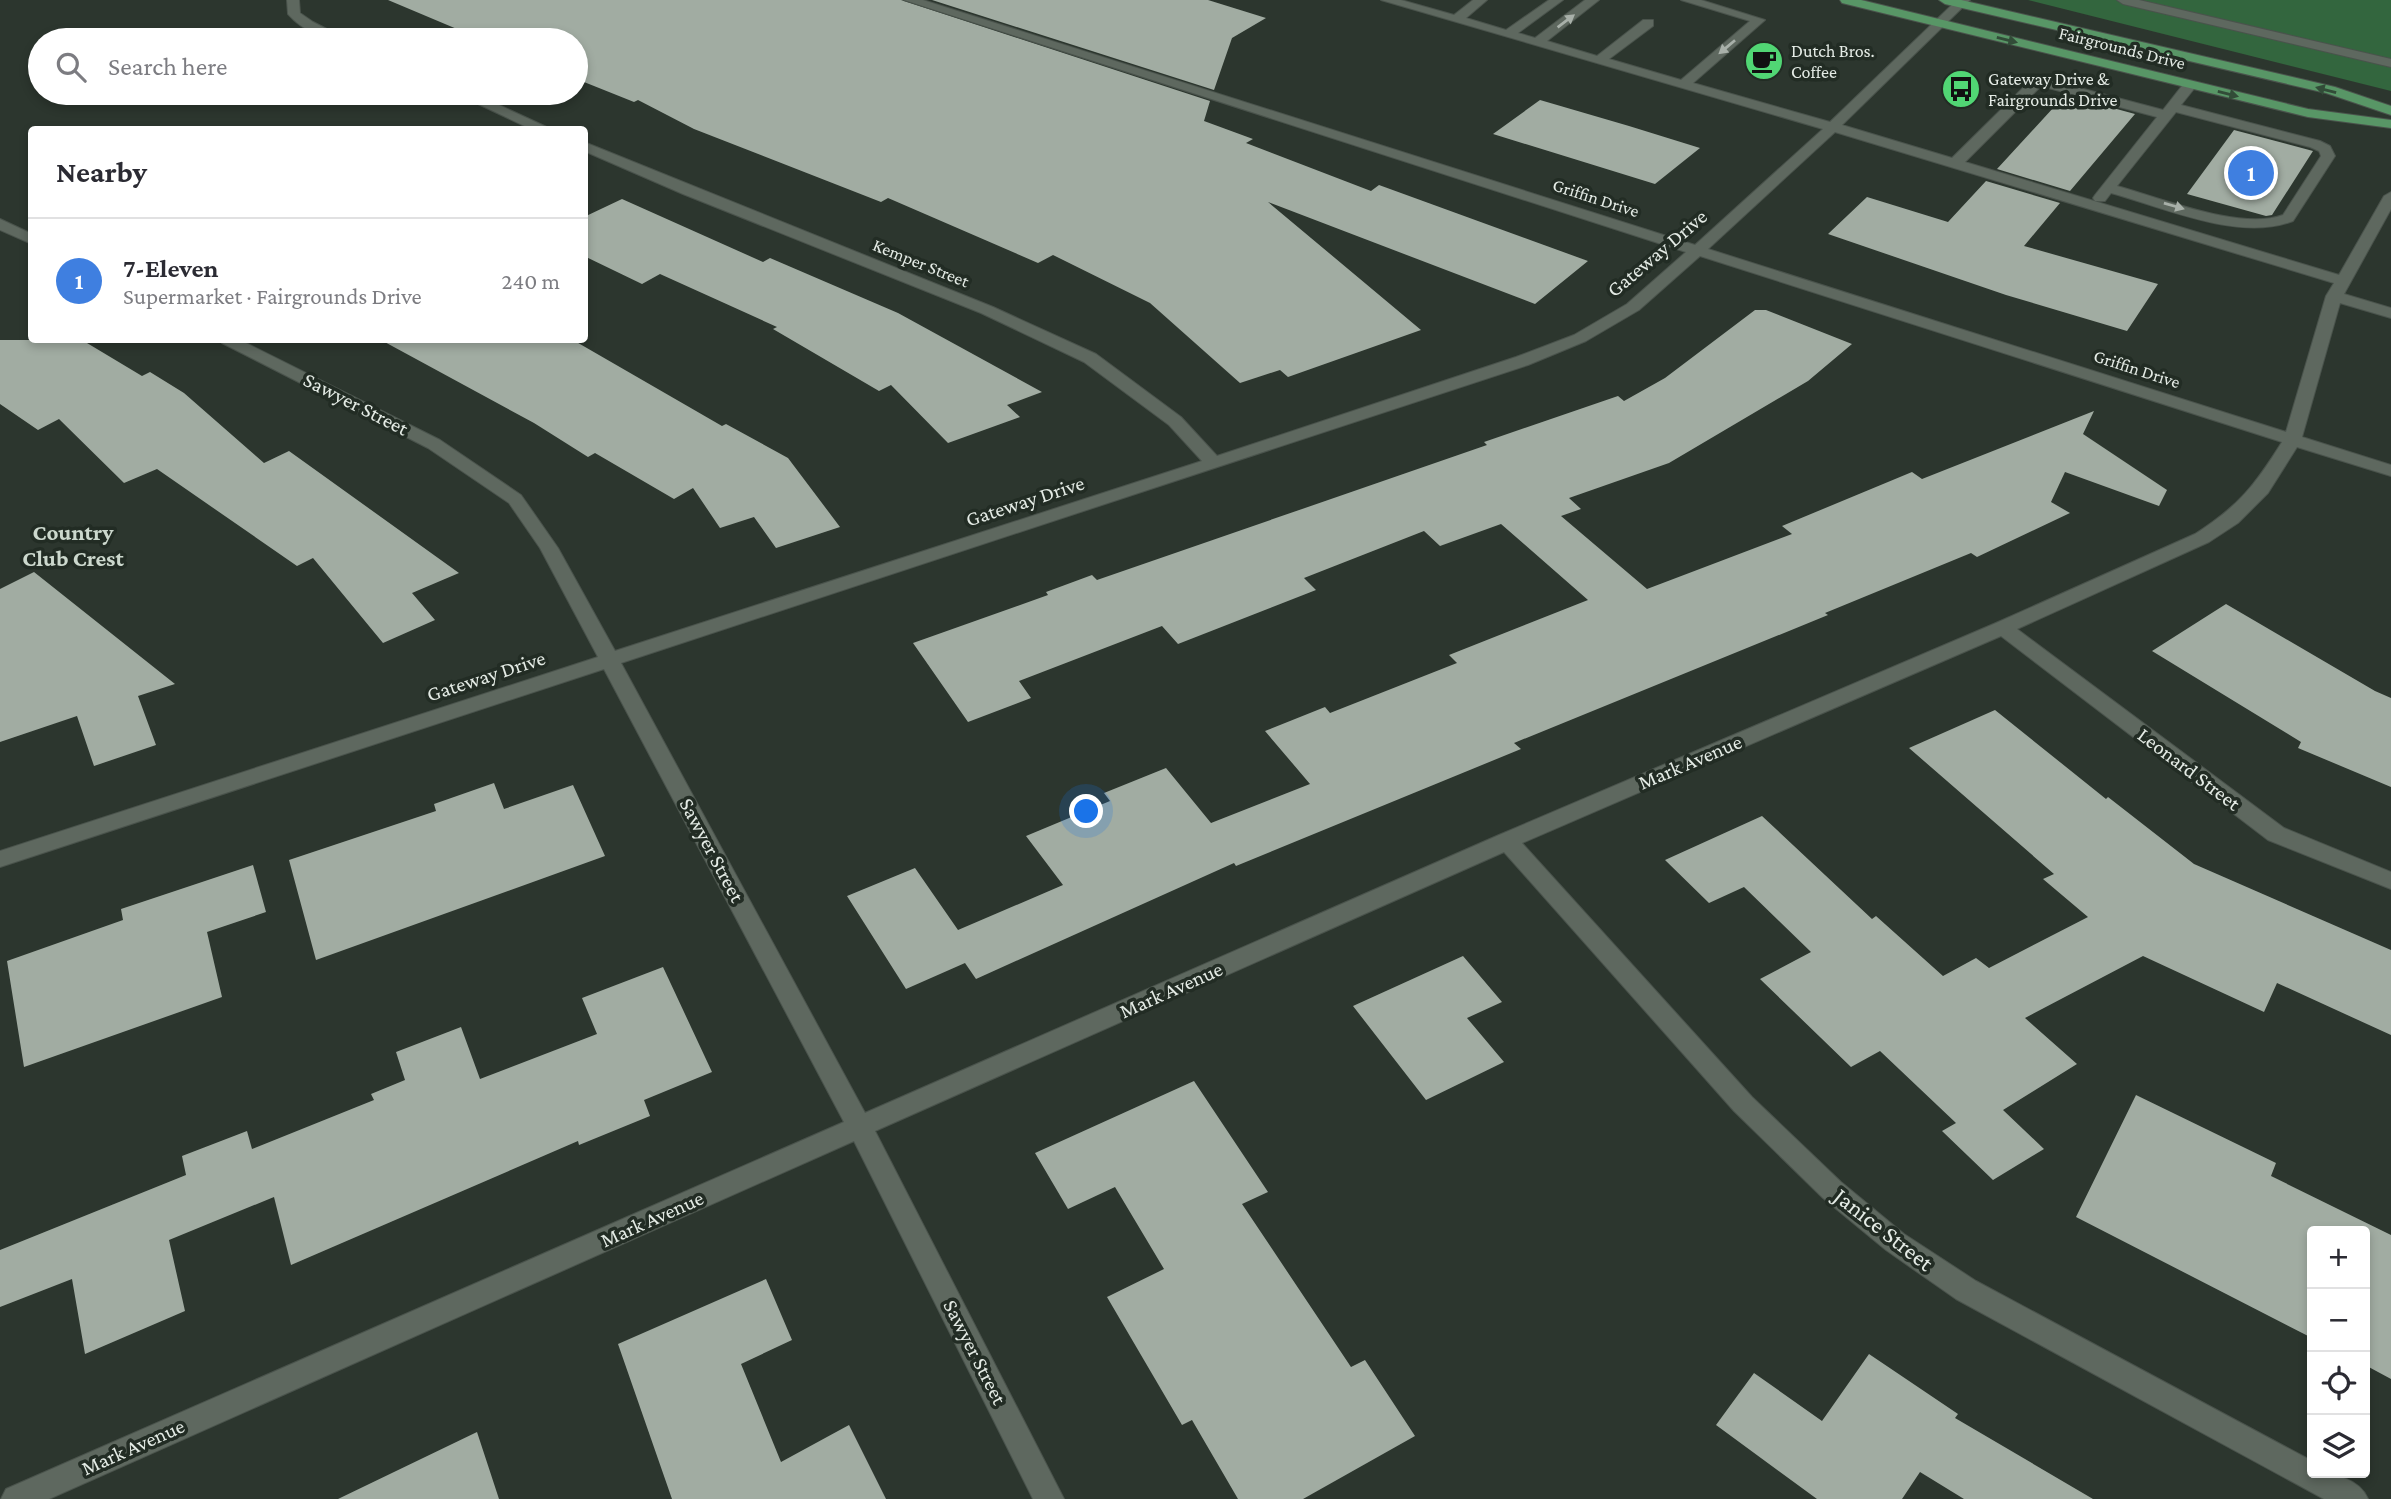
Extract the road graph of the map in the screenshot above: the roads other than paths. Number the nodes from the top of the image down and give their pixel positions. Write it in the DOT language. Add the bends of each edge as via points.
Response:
graph roads {
  1 [pos="293,0"];
  2 [pos="910,0"];
  3 [pos="1387,0"];
  4 [pos="1481,0"];
  5 [pos="1557,0"];
  6 [pos="1593,0"];
  7 [pos="1686,0"];
  8 [pos="1846,0"];
  9 [pos="1945,0"];
  10 [pos="2123,0"];
  11 [pos="1962,2"];
  12 [pos="1751,3"];
  13 [pos="1457,19"];
  14 [pos="1759,20"];
  15 [pos="1648,23"];
  16 [pos="1941,24"];
  17 [pos="315,28"];
  18 [pos="1509,34"];
  19 [pos="1538,42"];
  20 [pos="1599,60"];
  21 [pos="2391,63"];
  22 [pos="1684,84"];
  23 [pos="2190,85"];
  24 [pos="489,105"];
  25 [pos="2169,111"];
  26 [pos="2391,111"];
  27 [pos="2391,124"];
  28 [pos="537,126"];
  29 [pos="1833,127"];
  30 [pos="588,148"];
  31 [pos="1955,164"];
  32 [pos="2108,188"];
  33 [pos="2391,196"];
  34 [pos="2094,205"];
  35 [pos="0,224"];
  36 [pos="28,238"];
  37 [pos="1697,250"];
  38 [pos="2344,281"];
  39 [pos="2334,296"];
  40 [pos="2391,313"];
  41 [pos="234,343"];
  42 [pos="2293,439"];
  43 [pos="1214,463"];
  44 [pos="2391,471"];
  45 [pos="2003,628"];
  46 [pos="610,660"];
  47 [pos="1507,841"];
  48 [pos="0,859"];
  49 [pos="2391,881"];
  50 [pos="860,1127"];
  51 [pos="16,1499"];
  52 [pos="1049,1499"];
  53 [pos="2353,1499"];
  1 -- 17 [label="street" via="294,14"];
  2 -- 37 [label="street, Griffin Drive"];
  3 -- 13 [label="street"];
  4 -- 13 [label="street"];
  5 -- 18 [label="street"];
  19 -- 6 [label="street, one-way"];
  7 -- 14 [label="street"];
  8 -- 16 [label="main road, Fairgrounds Drive"];
  9 -- 11 [label="main road, Fairgrounds Drive"];
  10 -- 21 [label="street"];
  11 -- 16 [label="street, Gateway Drive"];
  26 -- 11 [label="main road, Fairgrounds Drive, one-way" via="2330,90"];
  12 -- 14 [label="street" via="1761,12"];
  13 -- 18 [label="street"];
  14 -- 22 [label="street, one-way"];
  15 -- 20 [label="street"];
  16 -- 23 [label="main road, Fairgrounds Drive, one-way"];
  16 -- 29 [label="street, Gateway Drive"];
  18 -- 19 [label="street"];
  19 -- 20 [label="street"];
  20 -- 22 [label="street"];
  22 -- 29 [label="street"];
  23 -- 25 [label="street"];
  23 -- 27 [label="main road, Fairgrounds Drive, one-way" via="2308,113"];
  24 -- 28 [label="street"];
  25 -- 31 [label="street" via="2038,81"];
  25 -- 32 [label="street"];
  32 -- 25 [label="street, one-way" via="2232,223 2280,222 2288,218 2328,156 2315,144"];
  29 -- 31 [label="street"];
  29 -- 37 [label="street, Gateway Drive"];
  30 -- 43 [label="street, Kemper Street" via="987,310 1090,358 1175,421"];
  31 -- 34 [label="street"];
  32 -- 34 [label="street"];
  33 -- 38 [label="street, Mark Avenue"];
  34 -- 38 [label="street"];
  35 -- 36 [label="street"];
  37 -- 42 [label="street, Griffin Drive"];
  37 -- 43 [label="street, Gateway Drive" via="1633,307 1580,338"];
  38 -- 39 [label="street, Mark Avenue"];
  39 -- 40 [label="street"];
  39 -- 42 [label="street, Mark Avenue"];
  41 -- 46 [label="street, Sawyer Street" via="434,444 515,499 549,548"];
  42 -- 44 [label="street, Griffin Drive"];
  42 -- 45 [label="street, Mark Avenue" via="2262,489 2232,519 2202,538"];
  43 -- 46 [label="street, Gateway Drive"];
  45 -- 47 [label="street, Mark Avenue"];
  45 -- 49 [label="street, Leonard Street" via="2276,834"];
  46 -- 48 [label="street, Gateway Drive"];
  46 -- 50 [label="street, Sawyer Street"];
  47 -- 50 [label="street, Mark Avenue"];
  47 -- 53 [label="street, Janice Street" via="1743,1104 1832,1190 1895,1242 1966,1290"];
  50 -- 51 [label="street, Mark Avenue"];
  50 -- 52 [label="street, Sawyer Street"];
}
